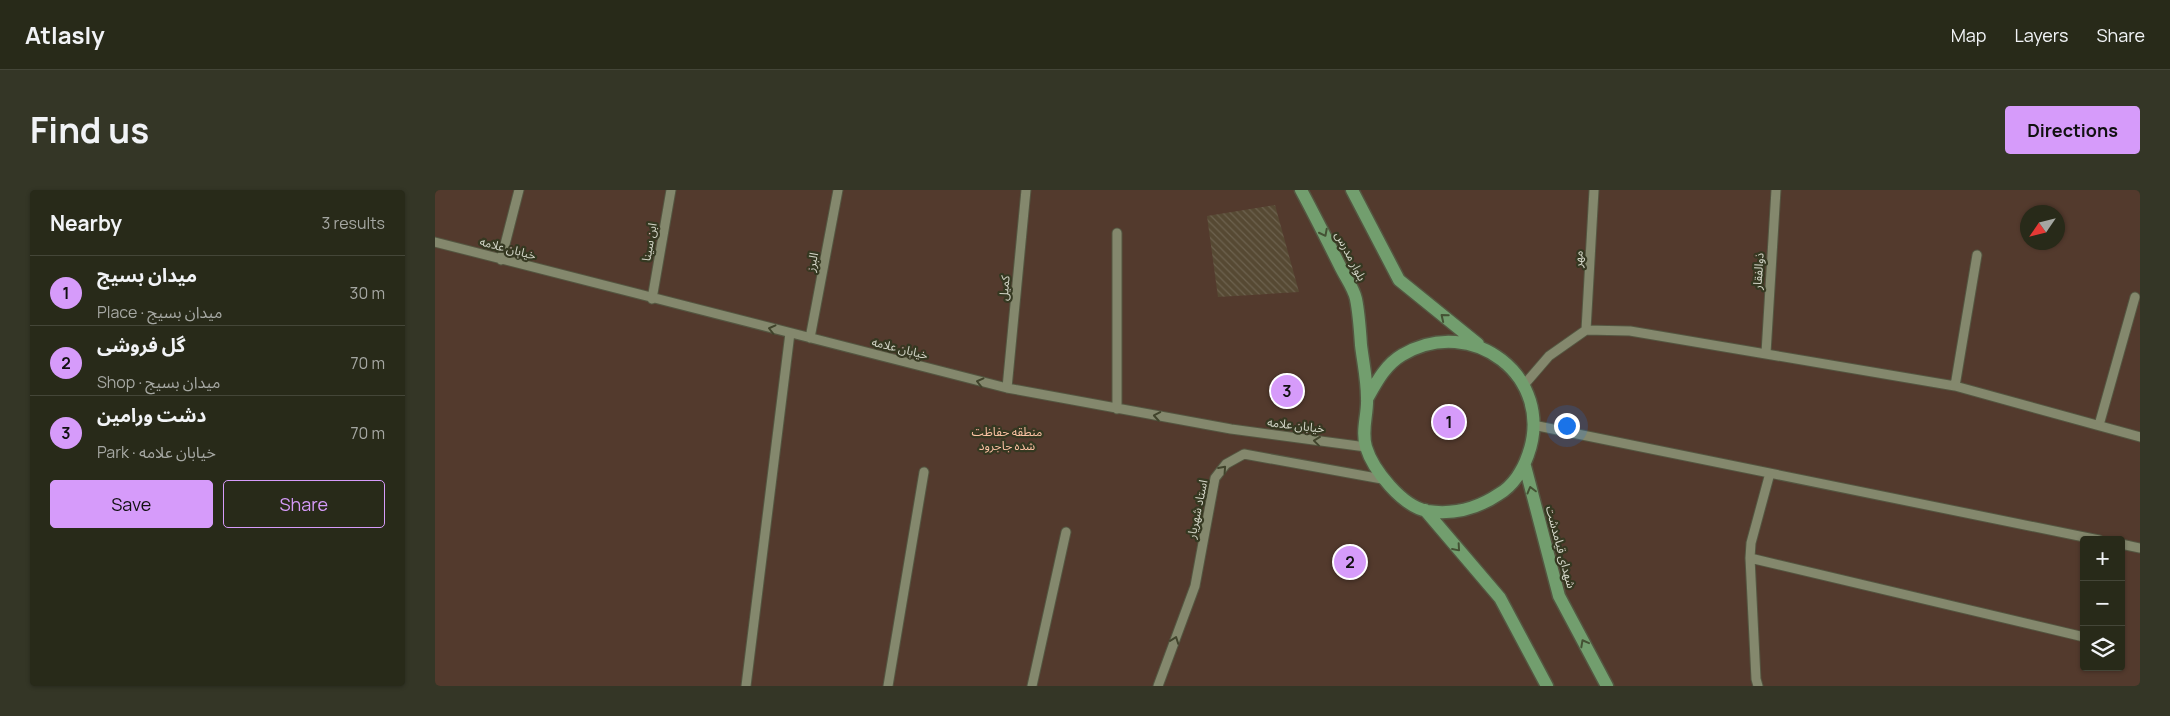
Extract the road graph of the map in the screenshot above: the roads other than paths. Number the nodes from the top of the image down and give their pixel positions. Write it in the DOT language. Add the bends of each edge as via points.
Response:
graph roads {
  1 [pos="519,190"];
  2 [pos="671,190"];
  3 [pos="838,190"];
  4 [pos="1026,190"];
  5 [pos="1301,190"];
  6 [pos="1352,190"];
  7 [pos="1594,190"];
  8 [pos="1775,190"];
  9 [pos="1117,233"];
  10 [pos="435,242"];
  11 [pos="1977,254"];
  12 [pos="501,260"];
  13 [pos="2135,297"];
  14 [pos="652,299"];
  15 [pos="1586,330"];
  16 [pos="790,333"];
  17 [pos="810,338"];
  18 [pos="1482,347"];
  19 [pos="1765,353"];
  20 [pos="1524,385"];
  21 [pos="1955,386"];
  22 [pos="1007,388"];
  23 [pos="1367,399"];
  24 [pos="1117,409"];
  25 [pos="1533,425"];
  26 [pos="2099,425"];
  27 [pos="2140,437"];
  28 [pos="1366,447"];
  29 [pos="1525,466"];
  30 [pos="924,472"];
  31 [pos="1770,473"];
  32 [pos="1382,479"];
  33 [pos="1425,510"];
  34 [pos="1066,532"];
  35 [pos="2080,536"];
  36 [pos="2125,545"];
  37 [pos="2140,548"];
  38 [pos="1750,558"];
  39 [pos="2080,636"];
  40 [pos="746,686"];
  41 [pos="888,686"];
  42 [pos="1032,686"];
  43 [pos="1158,686"];
  44 [pos="1547,686"];
  45 [pos="1607,686"];
  46 [pos="1758,686"];
  1 -- 12 [label="street"];
  2 -- 14 [label="street, ابن سینا"];
  3 -- 17 [label="street, البرز"];
  4 -- 22 [label="street, کمیل"];
  5 -- 23 [label="main road, بلوار مدرس, one-way" via="1356,297"];
  18 -- 6 [label="main road, one-way" via="1399,280"];
  7 -- 15 [label="street, مهر"];
  8 -- 19 [label="street, ذوالفقار"];
  9 -- 24 [label="street"];
  10 -- 12 [label="street, خیابان علامه"];
  11 -- 21 [label="street"];
  12 -- 14 [label="street, خیابان علامه"];
  13 -- 26 [label="street"];
  16 -- 14 [label="street, خیابان علامه, one-way"];
  15 -- 19 [label="street" via="1629,332"];
  15 -- 20 [label="street" via="1549,356"];
  16 -- 17 [label="street, خیابان علامه"];
  16 -- 40 [label="street"];
  22 -- 17 [label="street, خیابان علامه, one-way"];
  18 -- 20 [label="main road" via="1506,362"];
  18 -- 23 [label="main road" via="1454,340 1426,343 1401,355 1381,374"];
  19 -- 21 [label="street"];
  20 -- 25 [label="main road" via="1533,412"];
  21 -- 26 [label="street"];
  22 -- 24 [label="street, خیابان علامه"];
  23 -- 28 [label="main road" via="1363,427"];
  28 -- 24 [label="street, خیابان علامه, one-way" via="1231,429"];
  25 -- 29 [label="main road" via="1534,440"];
  25 -- 31 [label="street"];
  26 -- 27 [label="street"];
  28 -- 32 [label="main road"];
  29 -- 33 [label="main road" via="1507,489 1483,505 1456,512"];
  45 -- 29 [label="main road, شهدای قیامدشت, one-way" via="1559,596"];
  30 -- 41 [label="street"];
  31 -- 35 [label="street"];
  31 -- 38 [label="street"];
  32 -- 33 [label="main road" via="1403,498"];
  43 -- 32 [label="street, استاد شهریار, one-way" via="1195,586 1215,478 1226,464 1244,454"];
  33 -- 44 [label="main road, one-way" via="1500,598"];
  34 -- 42 [label="street"];
  36 -- 37 [label="street"];
  38 -- 39 [label="street"];
  38 -- 46 [label="street"];
}
